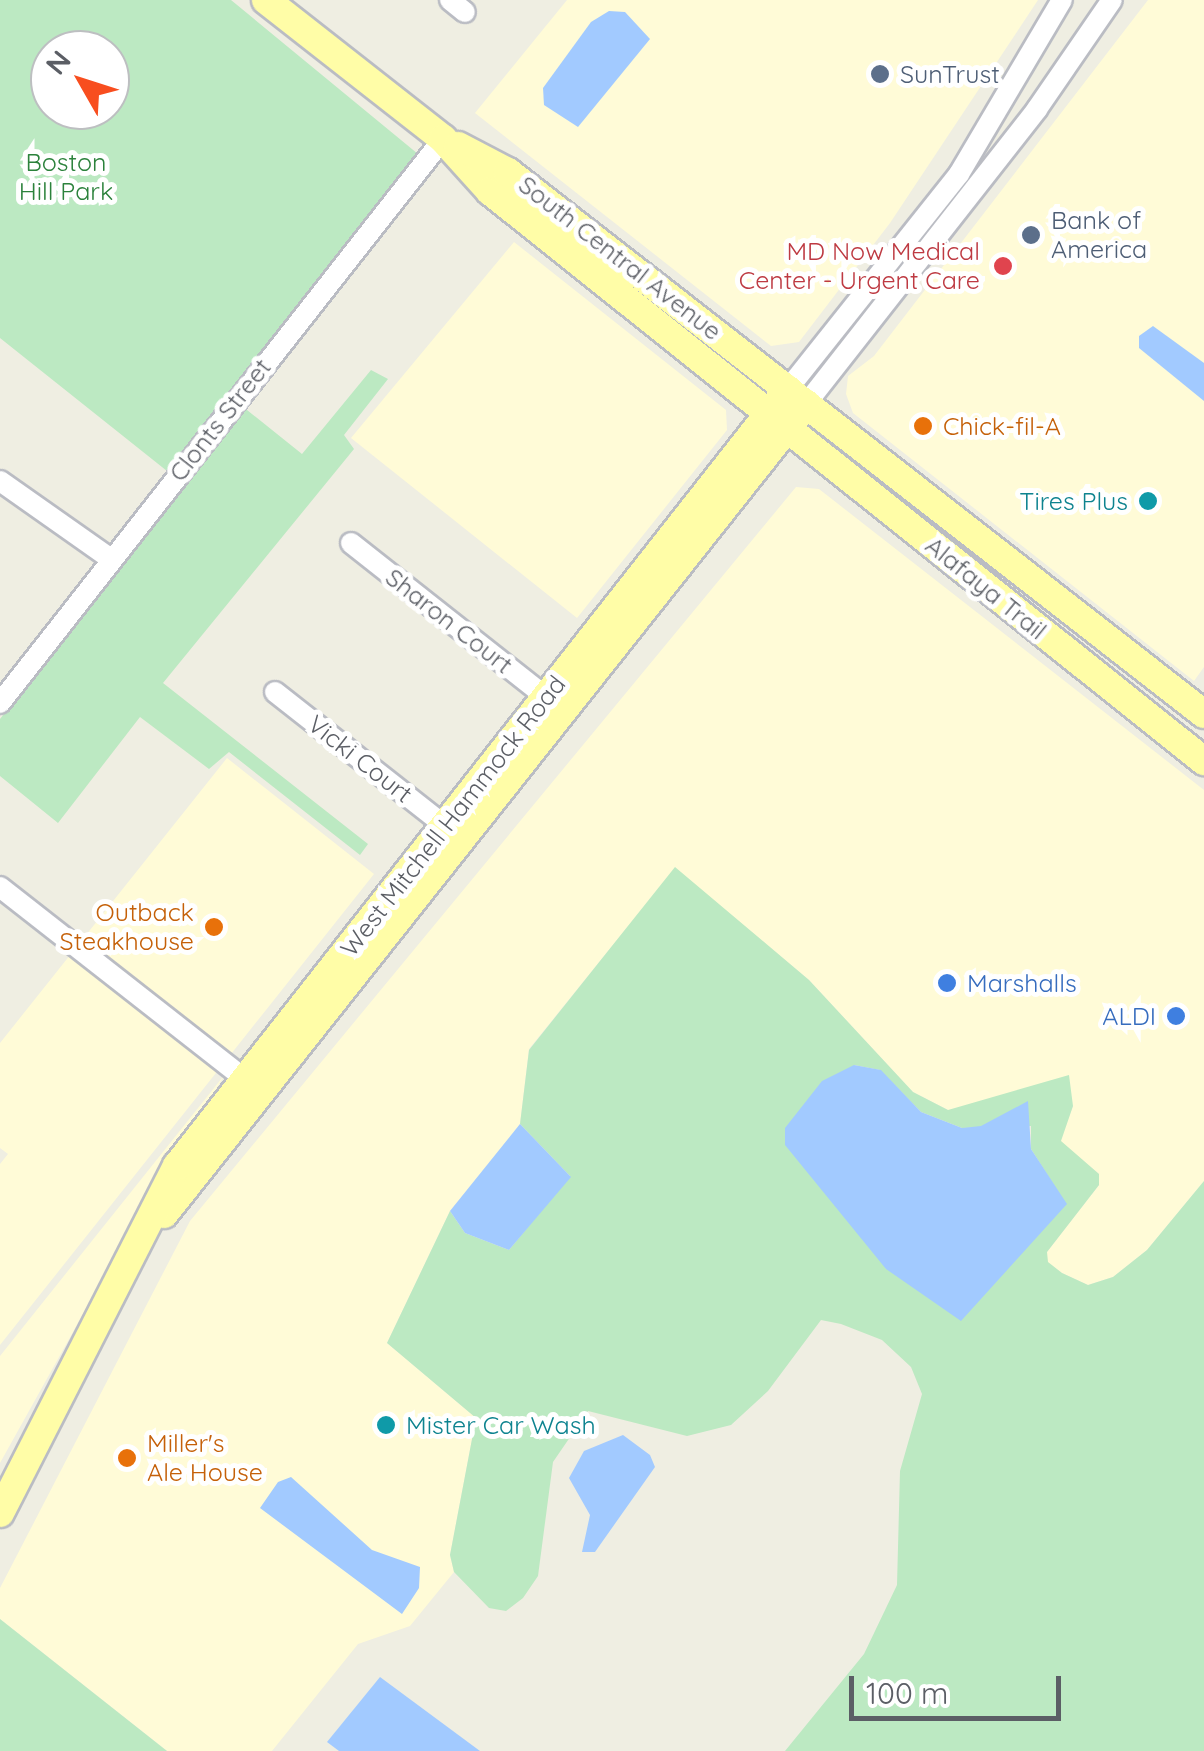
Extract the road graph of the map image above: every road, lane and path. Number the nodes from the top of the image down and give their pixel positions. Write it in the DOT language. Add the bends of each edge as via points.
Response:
graph roads {
  1 [pos="266,0"];
  2 [pos="1062,0"];
  3 [pos="1112,0"];
  4 [pos="443,139"];
  5 [pos="797,397"];
  6 [pos="779,420"];
  7 [pos="0,483"];
  8 [pos="352,543"];
  9 [pos="111,559"];
  10 [pos="1070,656"];
  11 [pos="552,691"];
  12 [pos="275,692"];
  13 [pos="0,704"];
  14 [pos="1195,707"];
  15 [pos="541,744"];
  16 [pos="1204,761"];
  17 [pos="446,826"];
  18 [pos="0,886"];
  19 [pos="400,923"];
  20 [pos="254,1086"];
  21 [pos="1,1509"];
  1 -- 4 [label="main road, South Central Avenue"];
  2 -- 5 [label="street" via="959,174"];
  3 -- 5 [label="street" via="1037,109"];
  4 -- 5 [label="main road, South Central Avenue" via="508,172"];
  4 -- 6 [label="main road, South Central Avenue" via="490,191"];
  4 -- 9 [label="street, Clonts Street"];
  5 -- 6 [label="main road"];
  5 -- 14 [label="main road, Alafaya Trail"];
  6 -- 10 [label="main road, Alafaya Trail"];
  6 -- 11 [label="main road, West Mitchell Hammock Road"];
  6 -- 15 [label="main road, West Mitchell Hammock Road"];
  7 -- 9 [label="street"];
  8 -- 11 [label="street, Sharon Court"];
  9 -- 13 [label="street, Clonts Street"];
  10 -- 14 [label="main road" via="1102,657 1157,698"];
  10 -- 16 [label="main road, Alafaya Trail"];
  11 -- 15 [label="main road" via="534,730"];
  11 -- 17 [label="main road, West Mitchell Hammock Road"];
  12 -- 17 [label="street, Vicki Court"];
  15 -- 19 [label="main road, West Mitchell Hammock Road"];
  17 -- 19 [label="main road" via="400,900"];
  17 -- 20 [label="main road, West Mitchell Hammock Road"];
  18 -- 20 [label="street"];
  19 -- 20 [label="main road, West Mitchell Hammock Road"];
  20 -- 21 [label="main road, West Mitchell Hammock Road" via="149,1229"];
}
